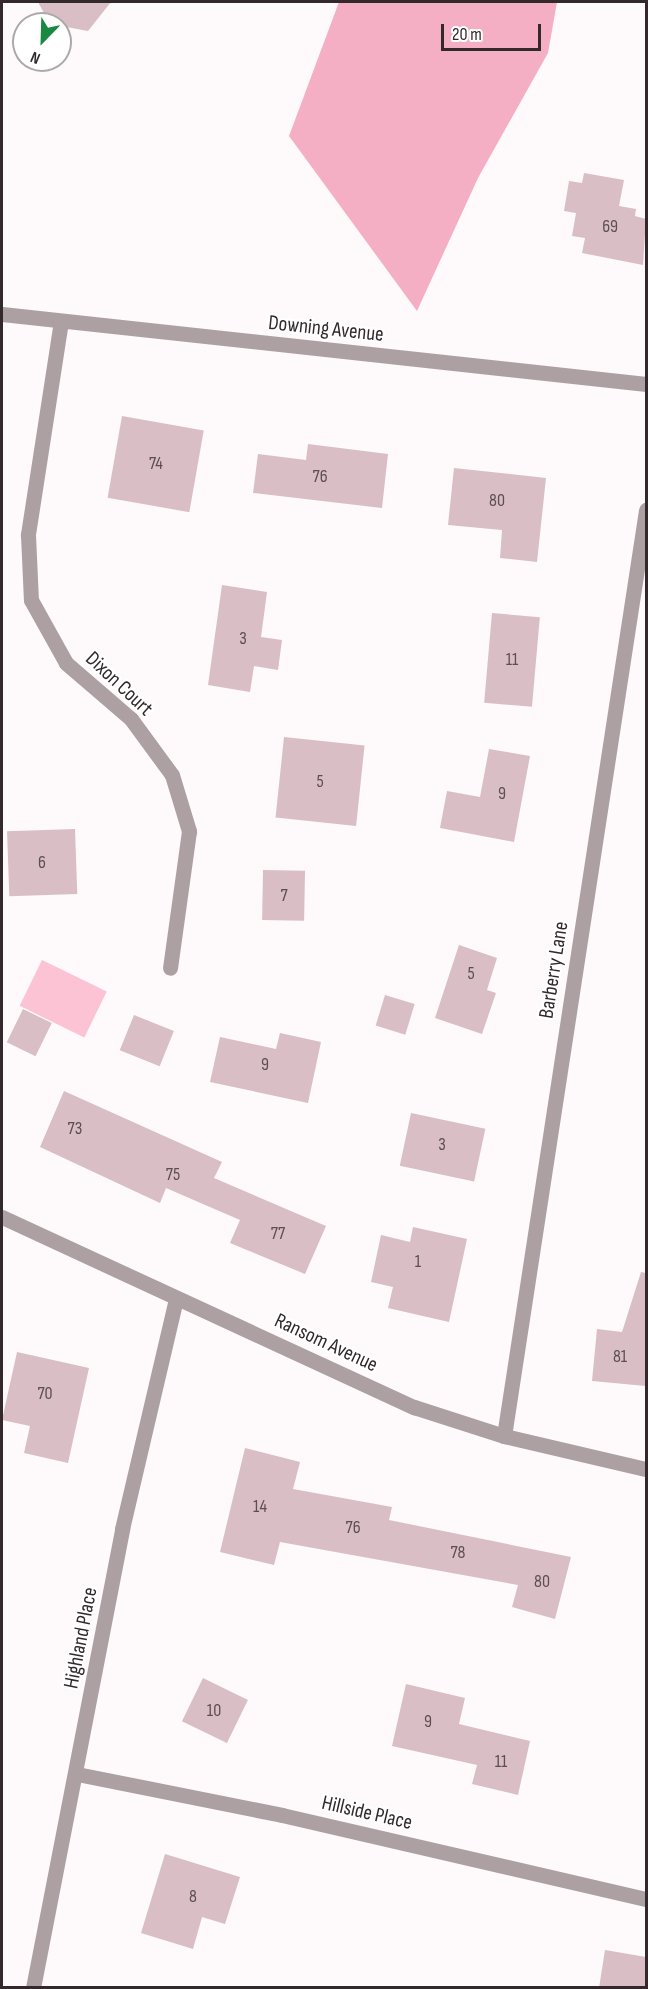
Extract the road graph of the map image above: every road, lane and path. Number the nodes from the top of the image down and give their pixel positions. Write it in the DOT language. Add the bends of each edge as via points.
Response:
graph roads {
  1 [pos="2,314"];
  2 [pos="61,321"];
  3 [pos="646,384"];
  4 [pos="646,510"];
  5 [pos="170,968"];
  6 [pos="2,1217"];
  7 [pos="176,1298"];
  8 [pos="504,1436"];
  9 [pos="646,1469"];
  10 [pos="76,1774"];
  11 [pos="646,1899"];
  12 [pos="33,1988"];
  1 -- 2 [label="street, Downing Avenue"];
  2 -- 3 [label="street, Downing Avenue"];
  2 -- 5 [label="street, Dixon Court" via="28,535 31,600 66,663 131,719 176,784 189,831"];
  4 -- 8 [label="street, Barberry Lane"];
  6 -- 7 [label="street, Ransom Avenue"];
  7 -- 8 [label="street, Ransom Avenue" via="414,1407"];
  7 -- 10 [label="street, Highland Place" via="123,1529"];
  8 -- 9 [label="street, Ransom Avenue"];
  10 -- 11 [label="street, Hillside Place" via="282,1815"];
  10 -- 12 [label="street, Highland Place"];
}
